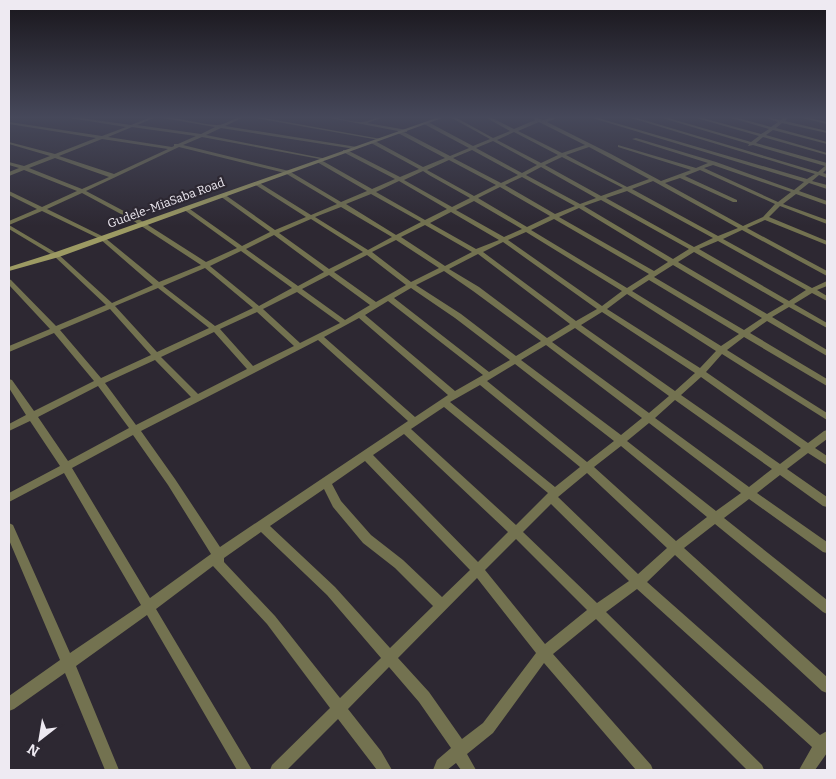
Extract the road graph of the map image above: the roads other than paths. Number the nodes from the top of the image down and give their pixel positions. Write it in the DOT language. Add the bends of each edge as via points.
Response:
graph roads {
  1 [pos="46,153"];
  2 [pos="62,153"];
  3 [pos="159,153"];
  4 [pos="210,153"];
  5 [pos="289,153"];
  6 [pos="341,153"];
  7 [pos="348,153"];
  8 [pos="397,153"];
  9 [pos="441,153"];
  10 [pos="460,153"];
  11 [pos="482,153"];
  12 [pos="520,153"];
  13 [pos="644,153"];
  14 [pos="681,153"];
  15 [pos="714,153"];
  16 [pos="736,153"];
  17 [pos="748,153"];
  18 [pos="786,153"];
  19 [pos="563,154"];
  20 [pos="606,154"];
  21 [pos="55,156"];
  22 [pos="450,158"];
  23 [pos="728,158"];
  24 [pos="322,160"];
  25 [pos="9,163"];
  26 [pos="712,163"];
  27 [pos="541,165"];
  28 [pos="827,166"];
  29 [pos="24,168"];
  30 [pos="424,169"];
  31 [pos="698,170"];
  32 [pos="287,172"];
  33 [pos="9,174"];
  34 [pos="820,174"];
  35 [pos="522,175"];
  36 [pos="113,176"];
  37 [pos="681,176"];
  38 [pos="827,176"];
  39 [pos="399,179"];
  40 [pos="653,179"];
  41 [pos="810,182"];
  42 [pos="256,183"];
  43 [pos="661,183"];
  44 [pos="500,186"];
  45 [pos="827,187"];
  46 [pos="628,189"];
  47 [pos="80,192"];
  48 [pos="370,192"];
  49 [pos="794,192"];
  50 [pos="9,193"];
  51 [pos="222,195"];
  52 [pos="474,198"];
  53 [pos="601,198"];
  54 [pos="735,201"];
  55 [pos="827,203"];
  56 [pos="779,204"];
  57 [pos="342,206"];
  58 [pos="579,206"];
  59 [pos="42,208"];
  60 [pos="185,208"];
  61 [pos="452,209"];
  62 [pos="553,217"];
  63 [pos="313,218"];
  64 [pos="765,218"];
  65 [pos="9,222"];
  66 [pos="143,222"];
  67 [pos="827,222"];
  68 [pos="424,223"];
  69 [pos="9,227"];
  70 [pos="526,228"];
  71 [pos="743,229"];
  72 [pos="276,232"];
  73 [pos="396,237"];
  74 [pos="102,238"];
  75 [pos="718,238"];
  76 [pos="504,240"];
  77 [pos="827,243"];
  78 [pos="242,248"];
  79 [pos="694,249"];
  80 [pos="367,252"];
  81 [pos="477,252"];
  82 [pos="56,255"];
  83 [pos="674,262"];
  84 [pos="206,265"];
  85 [pos="445,268"];
  86 [pos="9,269"];
  87 [pos="330,271"];
  88 [pos="827,274"];
  89 [pos="652,276"];
  90 [pos="9,281"];
  91 [pos="827,283"];
  92 [pos="411,285"];
  93 [pos="159,286"];
  94 [pos="298,288"];
  95 [pos="812,290"];
  96 [pos="626,291"];
  97 [pos="389,298"];
  98 [pos="827,299"];
  99 [pos="789,304"];
  100 [pos="111,306"];
  101 [pos="376,306"];
  102 [pos="602,309"];
  103 [pos="257,310"];
  104 [pos="360,315"];
  105 [pos="766,318"];
  106 [pos="345,323"];
  107 [pos="576,325"];
  108 [pos="827,326"];
  109 [pos="215,329"];
  110 [pos="56,331"];
  111 [pos="746,333"];
  112 [pos="319,336"];
  113 [pos="546,342"];
  114 [pos="299,346"];
  115 [pos="9,350"];
  116 [pos="721,350"];
  117 [pos="827,353"];
  118 [pos="156,356"];
  119 [pos="515,360"];
  120 [pos="252,370"];
  121 [pos="701,373"];
  122 [pos="485,378"];
  123 [pos="9,382"];
  124 [pos="99,382"];
  125 [pos="827,383"];
  126 [pos="675,395"];
  127 [pos="197,398"];
  128 [pos="450,399"];
  129 [pos="31,417"];
  130 [pos="827,417"];
  131 [pos="649,418"];
  132 [pos="410,426"];
  133 [pos="9,428"];
  134 [pos="134,430"];
  135 [pos="827,434"];
  136 [pos="620,440"];
  137 [pos="808,448"];
  138 [pos="367,456"];
  139 [pos="827,461"];
  140 [pos="587,466"];
  141 [pos="66,467"];
  142 [pos="780,470"];
  143 [pos="326,483"];
  144 [pos="749,493"];
  145 [pos="553,495"];
  146 [pos="9,498"];
  147 [pos="827,503"];
  148 [pos="716,519"];
  149 [pos="262,525"];
  150 [pos="9,528"];
  151 [pos="516,532"];
  152 [pos="676,547"];
  153 [pos="827,548"];
  154 [pos="218,555"];
  155 [pos="478,570"];
  156 [pos="638,582"];
  157 [pos="150,606"];
  158 [pos="442,606"];
  159 [pos="827,608"];
  160 [pos="595,612"];
  161 [pos="544,653"];
  162 [pos="390,658"];
  163 [pos="68,663"];
  164 [pos="827,686"];
  165 [pos="9,704"];
  166 [pos="339,709"];
  167 [pos="825,742"];
  168 [pos="459,750"];
  169 [pos="812,768"];
  170 [pos="112,770"];
  171 [pos="245,770"];
  172 [pos="277,770"];
  173 [pos="385,770"];
  174 [pos="440,770"];
  175 [pos="469,770"];
  176 [pos="646,770"];
  177 [pos="756,770"];
  1 -- 21 [label="street"];
  2 -- 21 [label="street"];
  3 -- 36 [label="street"];
  4 -- 32 [label="street"];
  5 -- 24 [label="street"];
  6 -- 24 [label="street, Gudele-MiaSaba Road"];
  7 -- 39 [label="street"];
  8 -- 30 [label="street"];
  9 -- 22 [label="street"];
  10 -- 22 [label="street"];
  11 -- 35 [label="street"];
  12 -- 27 [label="street"];
  13 -- 31 [label="street"];
  14 -- 26 [label="street"];
  15 -- 23 [label="street"];
  16 -- 23 [label="street"];
  17 -- 34 [label="street"];
  18 -- 28 [label="street"];
  19 -- 27 [label="street"];
  19 -- 46 [label="street"];
  20 -- 40 [label="street"];
  21 -- 29 [label="street"];
  21 -- 36 [label="street"];
  22 -- 30 [label="street"];
  22 -- 44 [label="street"];
  23 -- 26 [label="street"];
  23 -- 41 [label="street"];
  24 -- 32 [label="street, Gudele-MiaSaba Road"];
  24 -- 48 [label="street"];
  25 -- 29 [label="street"];
  26 -- 31 [label="street"];
  26 -- 49 [label="street"];
  27 -- 35 [label="street"];
  27 -- 53 [label="street"];
  28 -- 34 [label="street"];
  29 -- 33 [label="street"];
  29 -- 47 [label="street"];
  30 -- 39 [label="street"];
  30 -- 52 [label="street"];
  31 -- 37 [label="street"];
  31 -- 56 [label="street"];
  32 -- 42 [label="street, Gudele-MiaSaba Road"];
  32 -- 57 [label="street"];
  34 -- 38 [label="street"];
  34 -- 41 [label="street"];
  35 -- 44 [label="street"];
  35 -- 58 [label="street"];
  36 -- 47 [label="street"];
  37 -- 43 [label="street"];
  37 -- 54 [label="street"];
  39 -- 48 [label="street"];
  39 -- 61 [label="street"];
  40 -- 43 [label="street"];
  40 -- 46 [label="street"];
  41 -- 45 [label="street"];
  41 -- 49 [label="street"];
  42 -- 51 [label="street, Gudele-MiaSaba Road"];
  42 -- 63 [label="street"];
  43 -- 71 [label="street"];
  44 -- 52 [label="street"];
  44 -- 62 [label="street"];
  46 -- 53 [label="street"];
  46 -- 75 [label="street"];
  47 -- 59 [label="street"];
  47 -- 66 [label="street"];
  48 -- 57 [label="street"];
  48 -- 68 [label="street"];
  49 -- 55 [label="street"];
  49 -- 56 [label="street"];
  50 -- 59 [label="street"];
  51 -- 60 [label="street, Gudele-MiaSaba Road"];
  51 -- 72 [label="street"];
  52 -- 61 [label="street"];
  52 -- 70 [label="street"];
  53 -- 58 [label="street"];
  53 -- 79 [label="street"];
  56 -- 64 [label="street"];
  56 -- 67 [label="street"];
  57 -- 63 [label="street"];
  57 -- 73 [label="street"];
  58 -- 62 [label="street"];
  58 -- 83 [label="street"];
  59 -- 65 [label="street"];
  59 -- 74 [label="street"];
  60 -- 66 [label="street, Gudele-MiaSaba Road"];
  60 -- 78 [label="street"];
  61 -- 68 [label="street"];
  61 -- 76 [label="street"];
  62 -- 70 [label="street"];
  62 -- 89 [label="street"];
  63 -- 72 [label="street"];
  63 -- 80 [label="street"];
  64 -- 71 [label="street"];
  64 -- 77 [label="street"];
  66 -- 74 [label="street, Gudele-MiaSaba Road"];
  66 -- 84 [label="street"];
  68 -- 73 [label="street"];
  68 -- 81 [label="street"];
  69 -- 82 [label="street"];
  70 -- 76 [label="street"];
  70 -- 96 [label="street"];
  71 -- 75 [label="street"];
  71 -- 88 [label="street"];
  72 -- 78 [label="street"];
  72 -- 87 [label="street"];
  73 -- 80 [label="street"];
  73 -- 85 [label="street"];
  74 -- 82 [label="street, Gudele-MiaSaba Road"];
  74 -- 93 [label="street"];
  75 -- 79 [label="street"];
  75 -- 95 [label="street"];
  76 -- 81 [label="street"];
  76 -- 102 [label="street"];
  78 -- 84 [label="street"];
  78 -- 94 [label="street"];
  79 -- 83 [label="street"];
  79 -- 99 [label="street"];
  80 -- 87 [label="street"];
  80 -- 92 [label="street"];
  81 -- 85 [label="street"];
  81 -- 107 [label="street"];
  82 -- 86 [label="street, Gudele-MiaSaba Road"];
  82 -- 100 [label="street"];
  83 -- 89 [label="street"];
  83 -- 105 [label="street"];
  84 -- 93 [label="street"];
  84 -- 103 [label="street"];
  85 -- 92 [label="street"];
  85 -- 113 [label="street"];
  87 -- 94 [label="street"];
  87 -- 101 [label="street"];
  89 -- 96 [label="street"];
  89 -- 111 [label="street"];
  90 -- 110 [label="street"];
  91 -- 95 [label="street"];
  92 -- 97 [label="street"];
  92 -- 119 [label="street"];
  93 -- 100 [label="street"];
  93 -- 109 [label="street"];
  94 -- 103 [label="street"];
  94 -- 106 [label="street"];
  95 -- 98 [label="street"];
  95 -- 99 [label="street"];
  96 -- 102 [label="street"];
  96 -- 116 [label="street"];
  97 -- 101 [label="street"];
  97 -- 122 [label="street"];
  99 -- 105 [label="street"];
  99 -- 108 [label="street"];
  100 -- 110 [label="street"];
  100 -- 118 [label="street"];
  101 -- 104 [label="street"];
  102 -- 107 [label="street"];
  102 -- 121 [label="street"];
  103 -- 109 [label="street"];
  103 -- 114 [label="street"];
  104 -- 106 [label="street"];
  104 -- 128 [label="street"];
  105 -- 111 [label="street"];
  105 -- 117 [label="street"];
  106 -- 112 [label="street"];
  107 -- 113 [label="street"];
  107 -- 126 [label="street"];
  109 -- 118 [label="street"];
  109 -- 120 [label="street"];
  110 -- 115 [label="street"];
  110 -- 124 [label="street"];
  111 -- 116 [label="street"];
  111 -- 125 [label="street"];
  112 -- 114 [label="street"];
  112 -- 132 [label="street"];
  113 -- 119 [label="street"];
  113 -- 131 [label="street"];
  114 -- 120 [label="street"];
  116 -- 121 [label="street"];
  116 -- 130 [label="street"];
  118 -- 124 [label="street"];
  118 -- 127 [label="street"];
  119 -- 122 [label="street"];
  119 -- 136 [label="street"];
  120 -- 127 [label="street"];
  121 -- 126 [label="street"];
  121 -- 137 [label="street"];
  122 -- 128 [label="street"];
  122 -- 140 [label="street"];
  123 -- 129 [label="street"];
  124 -- 129 [label="street"];
  124 -- 134 [label="street"];
  126 -- 131 [label="street"];
  126 -- 142 [label="street"];
  127 -- 134 [label="street"];
  128 -- 132 [label="street"];
  128 -- 145 [label="street"];
  129 -- 133 [label="street"];
  129 -- 141 [label="street"];
  131 -- 136 [label="street"];
  131 -- 144 [label="street"];
  132 -- 138 [label="street"];
  132 -- 151 [label="street"];
  134 -- 141 [label="street"];
  134 -- 154 [label="street" via="175,486"];
  135 -- 137 [label="street"];
  136 -- 140 [label="street"];
  136 -- 148 [label="street"];
  137 -- 139 [label="street"];
  137 -- 142 [label="street"];
  138 -- 143 [label="street"];
  138 -- 155 [label="street"];
  140 -- 145 [label="street"];
  140 -- 152 [label="street"];
  141 -- 146 [label="street"];
  141 -- 157 [label="street"];
  142 -- 144 [label="street"];
  142 -- 147 [label="street"];
  143 -- 149 [label="street"];
  143 -- 158 [label="street" via="337,504 367,539 399,564"];
  144 -- 148 [label="street"];
  144 -- 153 [label="street"];
  145 -- 151 [label="street"];
  145 -- 156 [label="street"];
  148 -- 152 [label="street"];
  148 -- 159 [label="street"];
  149 -- 154 [label="street"];
  149 -- 162 [label="street" via="331,591"];
  150 -- 163 [label="street"];
  151 -- 155 [label="street"];
  151 -- 160 [label="street"];
  152 -- 156 [label="street"];
  152 -- 164 [label="street"];
  154 -- 157 [label="street"];
  154 -- 166 [label="street" via="218,564 271,620"];
  155 -- 158 [label="street"];
  155 -- 161 [label="street"];
  156 -- 160 [label="street"];
  156 -- 167 [label="street"];
  157 -- 163 [label="street"];
  157 -- 171 [label="street"];
  158 -- 162 [label="street"];
  160 -- 161 [label="street"];
  160 -- 177 [label="street"];
  161 -- 168 [label="street" via="488,728"];
  161 -- 176 [label="street"];
  162 -- 166 [label="street"];
  162 -- 168 [label="street" via="424,697"];
  163 -- 165 [label="street"];
  163 -- 170 [label="street"];
  166 -- 172 [label="street"];
  166 -- 173 [label="street"];
  167 -- 169 [label="street"];
  168 -- 174 [label="street"];
  168 -- 175 [label="street"];
}
